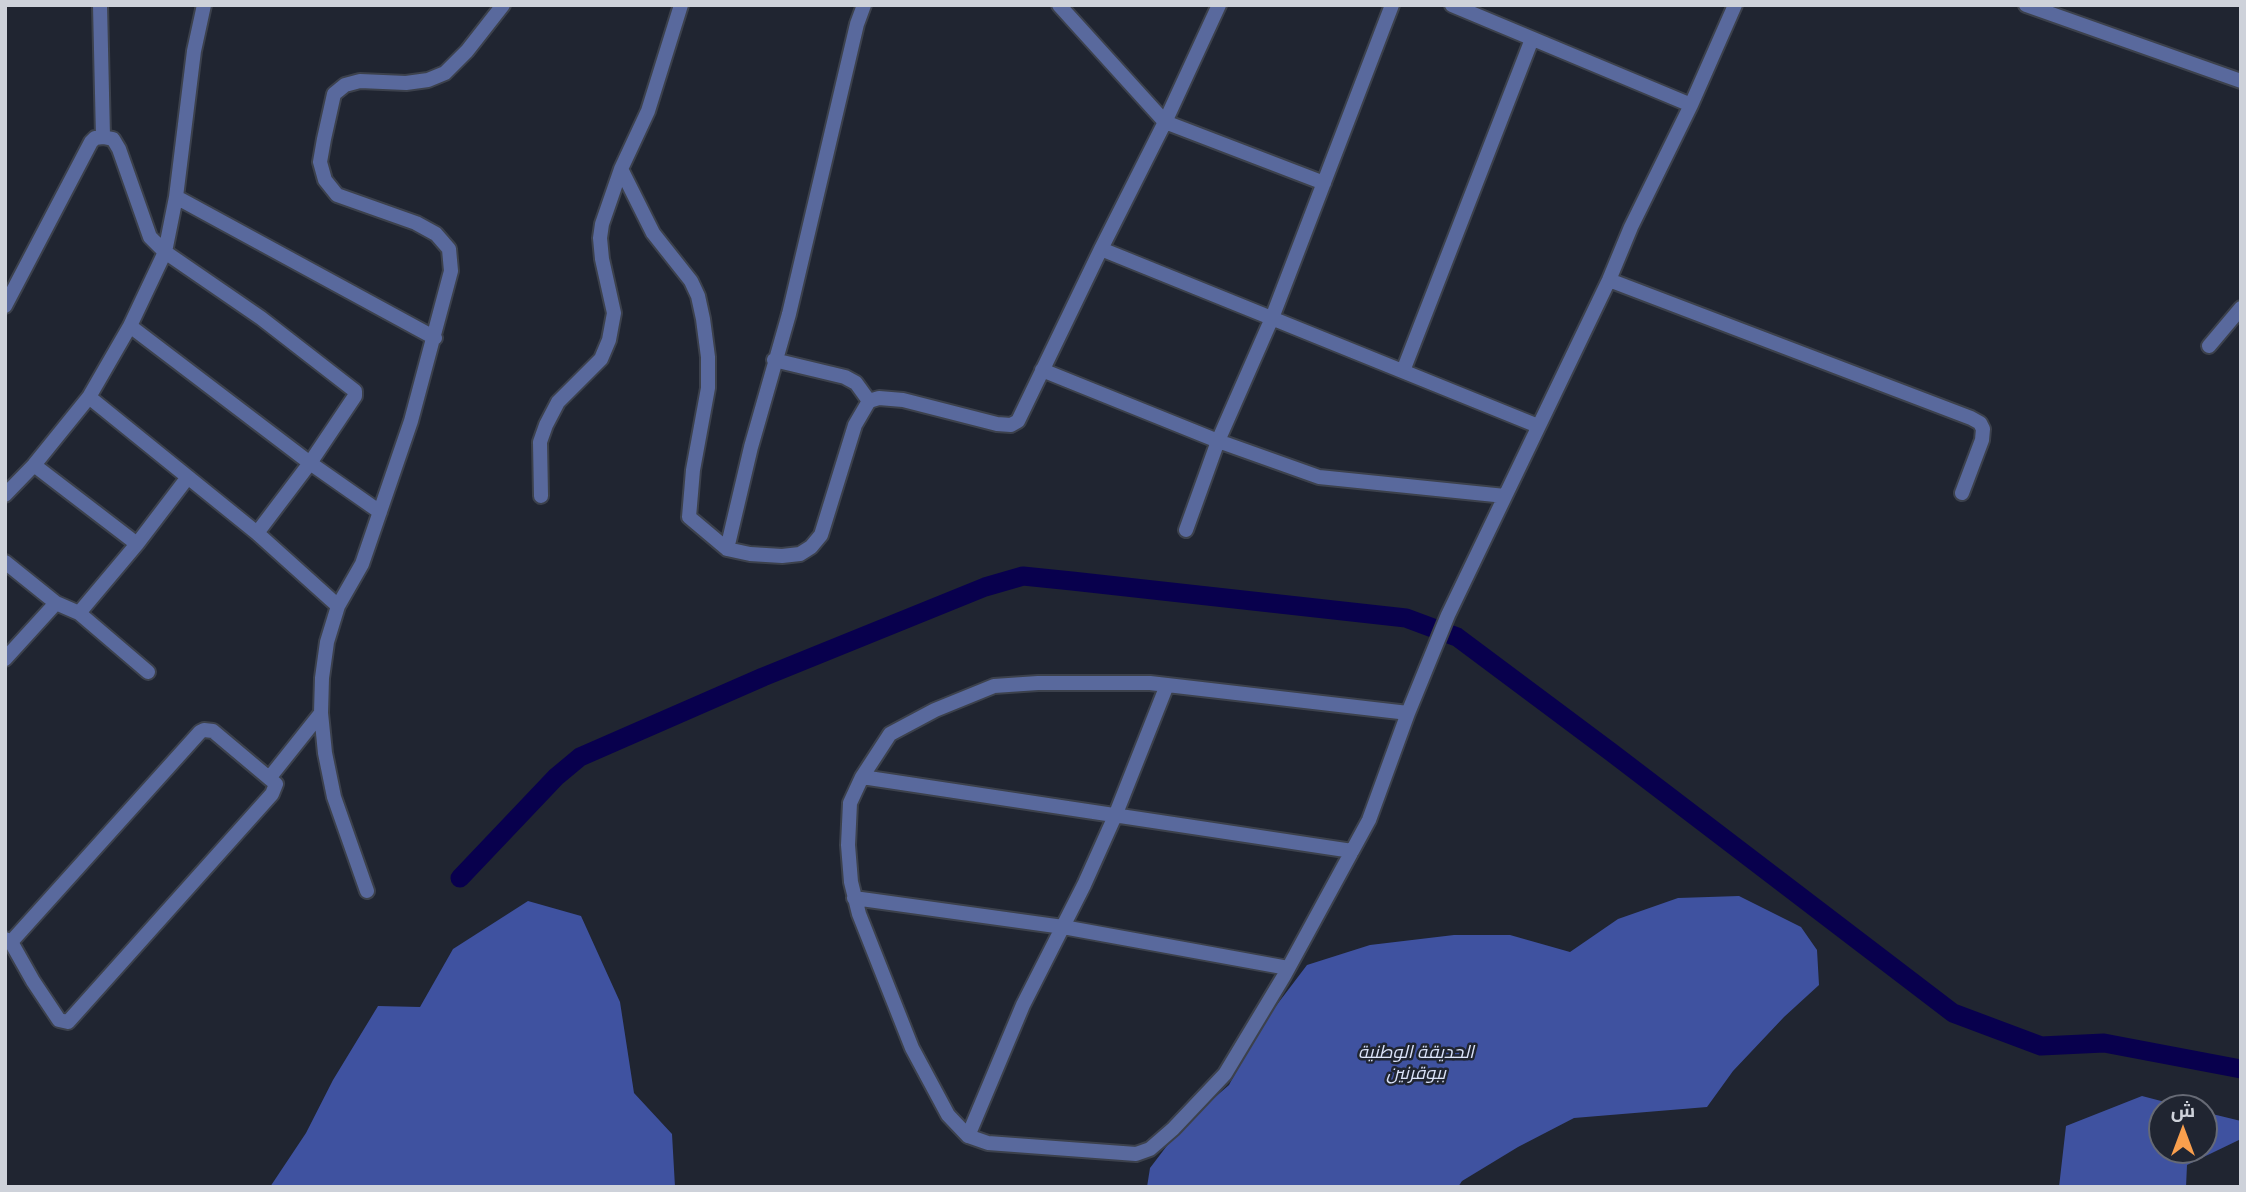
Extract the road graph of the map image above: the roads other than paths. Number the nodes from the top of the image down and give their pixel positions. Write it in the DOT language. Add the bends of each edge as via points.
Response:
graph roads {
  1 [pos="100,5"];
  2 [pos="204,5"];
  3 [pos="503,5"];
  4 [pos="681,5"];
  5 [pos="864,5"];
  6 [pos="1219,5"];
  7 [pos="1392,5"];
  8 [pos="1452,5"];
  9 [pos="1735,5"];
  10 [pos="2026,5"];
  11 [pos="1067,9"];
  12 [pos="1532,39"];
  13 [pos="2241,81"];
  14 [pos="1691,105"];
  15 [pos="1165,122"];
  16 [pos="103,137"];
  17 [pos="621,169"];
  18 [pos="1324,183"];
  19 [pos="176,197"];
  20 [pos="1101,248"];
  21 [pos="164,252"];
  22 [pos="1609,280"];
  23 [pos="5,306"];
  24 [pos="2241,308"];
  25 [pos="1272,318"];
  26 [pos="130,326"];
  27 [pos="435,338"];
  28 [pos="2209,346"];
  29 [pos="774,360"];
  30 [pos="1042,370"];
  31 [pos="1403,371"];
  32 [pos="89,397"];
  33 [pos="869,401"];
  34 [pos="1538,426"];
  35 [pos="1218,441"];
  36 [pos="310,463"];
  37 [pos="34,465"];
  38 [pos="188,477"];
  39 [pos="1962,493"];
  40 [pos="5,495"];
  41 [pos="541,496"];
  42 [pos="1504,496"];
  43 [pos="380,512"];
  44 [pos="1186,530"];
  45 [pos="257,533"];
  46 [pos="137,544"];
  47 [pos="727,549"];
  48 [pos="5,562"];
  49 [pos="55,603"];
  50 [pos="338,606"];
  51 [pos="79,613"];
  52 [pos="5,659"];
  53 [pos="148,672"];
  54 [pos="1167,685"];
  55 [pos="321,713"];
  56 [pos="1408,713"];
  57 [pos="862,776"];
  58 [pos="270,777"];
  59 [pos="1115,817"];
  60 [pos="1352,851"];
  61 [pos="367,891"];
  62 [pos="854,898"];
  63 [pos="1063,927"];
  64 [pos="8,940"];
  65 [pos="1288,968"];
  66 [pos="968,1136"];
  1 -- 16 [label="street"];
  2 -- 19 [label="street"];
  3 -- 27 [label="street" via="445,73 406,83 360,81 345,85 334,94 324,139 320,162 325,180 337,195 416,223 449,248 451,271"];
  4 -- 17 [label="street" via="648,111"];
  5 -- 29 [label="street"];
  6 -- 15 [label="street"];
  7 -- 18 [label="street"];
  8 -- 12 [label="street"];
  9 -- 14 [label="street"];
  10 -- 13 [label="street"];
  11 -- 15 [label="street"];
  12 -- 14 [label="street"];
  12 -- 31 [label="street"];
  14 -- 22 [label="street"];
  15 -- 18 [label="street"];
  15 -- 20 [label="street"];
  16 -- 21 [label="street" via="113,139 119,149 150,237"];
  16 -- 23 [label="street" via="90,142"];
  17 -- 41 [label="street" via="600,238 613,326 601,359 558,402 546,425 540,442"];
  17 -- 47 [label="street" via="653,233 698,296 706,337 708,388 688,514"];
  18 -- 25 [label="street"];
  19 -- 21 [label="street"];
  19 -- 27 [label="street"];
  20 -- 25 [label="street"];
  20 -- 30 [label="street"];
  21 -- 26 [label="street"];
  21 -- 36 [label="street" via="354,388 355,396"];
  22 -- 34 [label="street"];
  22 -- 39 [label="street" via="1980,423 1982,440"];
  24 -- 28 [label="street"];
  25 -- 31 [label="street"];
  25 -- 35 [label="street"];
  26 -- 32 [label="street"];
  26 -- 36 [label="street"];
  27 -- 43 [label="street"];
  29 -- 33 [label="street" via="845,377 856,383"];
  29 -- 47 [label="street"];
  30 -- 33 [label="street" via="1018,421 1011,425 903,400"];
  30 -- 35 [label="street"];
  31 -- 34 [label="street"];
  32 -- 37 [label="street"];
  32 -- 38 [label="street"];
  33 -- 47 [label="street" via="855,425 821,535 811,547 782,556"];
  34 -- 42 [label="street"];
  35 -- 42 [label="street" via="1319,477"];
  35 -- 44 [label="street"];
  36 -- 43 [label="street"];
  36 -- 45 [label="street"];
  37 -- 40 [label="street"];
  37 -- 46 [label="street"];
  38 -- 45 [label="street"];
  38 -- 46 [label="street"];
  42 -- 56 [label="street"];
  43 -- 50 [label="street" via="362,564"];
  45 -- 50 [label="street"];
  46 -- 51 [label="street"];
  48 -- 49 [label="street"];
  49 -- 51 [label="street"];
  49 -- 52 [label="street"];
  50 -- 55 [label="street" via="327,642"];
  51 -- 53 [label="street"];
  54 -- 56 [label="street"];
  54 -- 57 [label="street" via="1038,682 994,686 890,734"];
  54 -- 59 [label="street"];
  55 -- 58 [label="street"];
  55 -- 61 [label="street" via="334,797"];
  56 -- 60 [label="street" via="1369,820"];
  57 -- 59 [label="street"];
  57 -- 62 [label="street" via="850,803 848,845"];
  58 -- 64 [label="street" via="213,731 204,730"];
  58 -- 64 [label="street" via="275,790 68,1022 59,1020"];
  59 -- 60 [label="street"];
  59 -- 63 [label="street"];
  60 -- 65 [label="street"];
  62 -- 63 [label="street"];
  62 -- 66 [label="street" via="912,1048 948,1115"];
  63 -- 65 [label="street"];
  63 -- 66 [label="street" via="1023,1005"];
  65 -- 66 [label="street" via="1225,1074 1150,1149 1121,1154 988,1143"];
}
